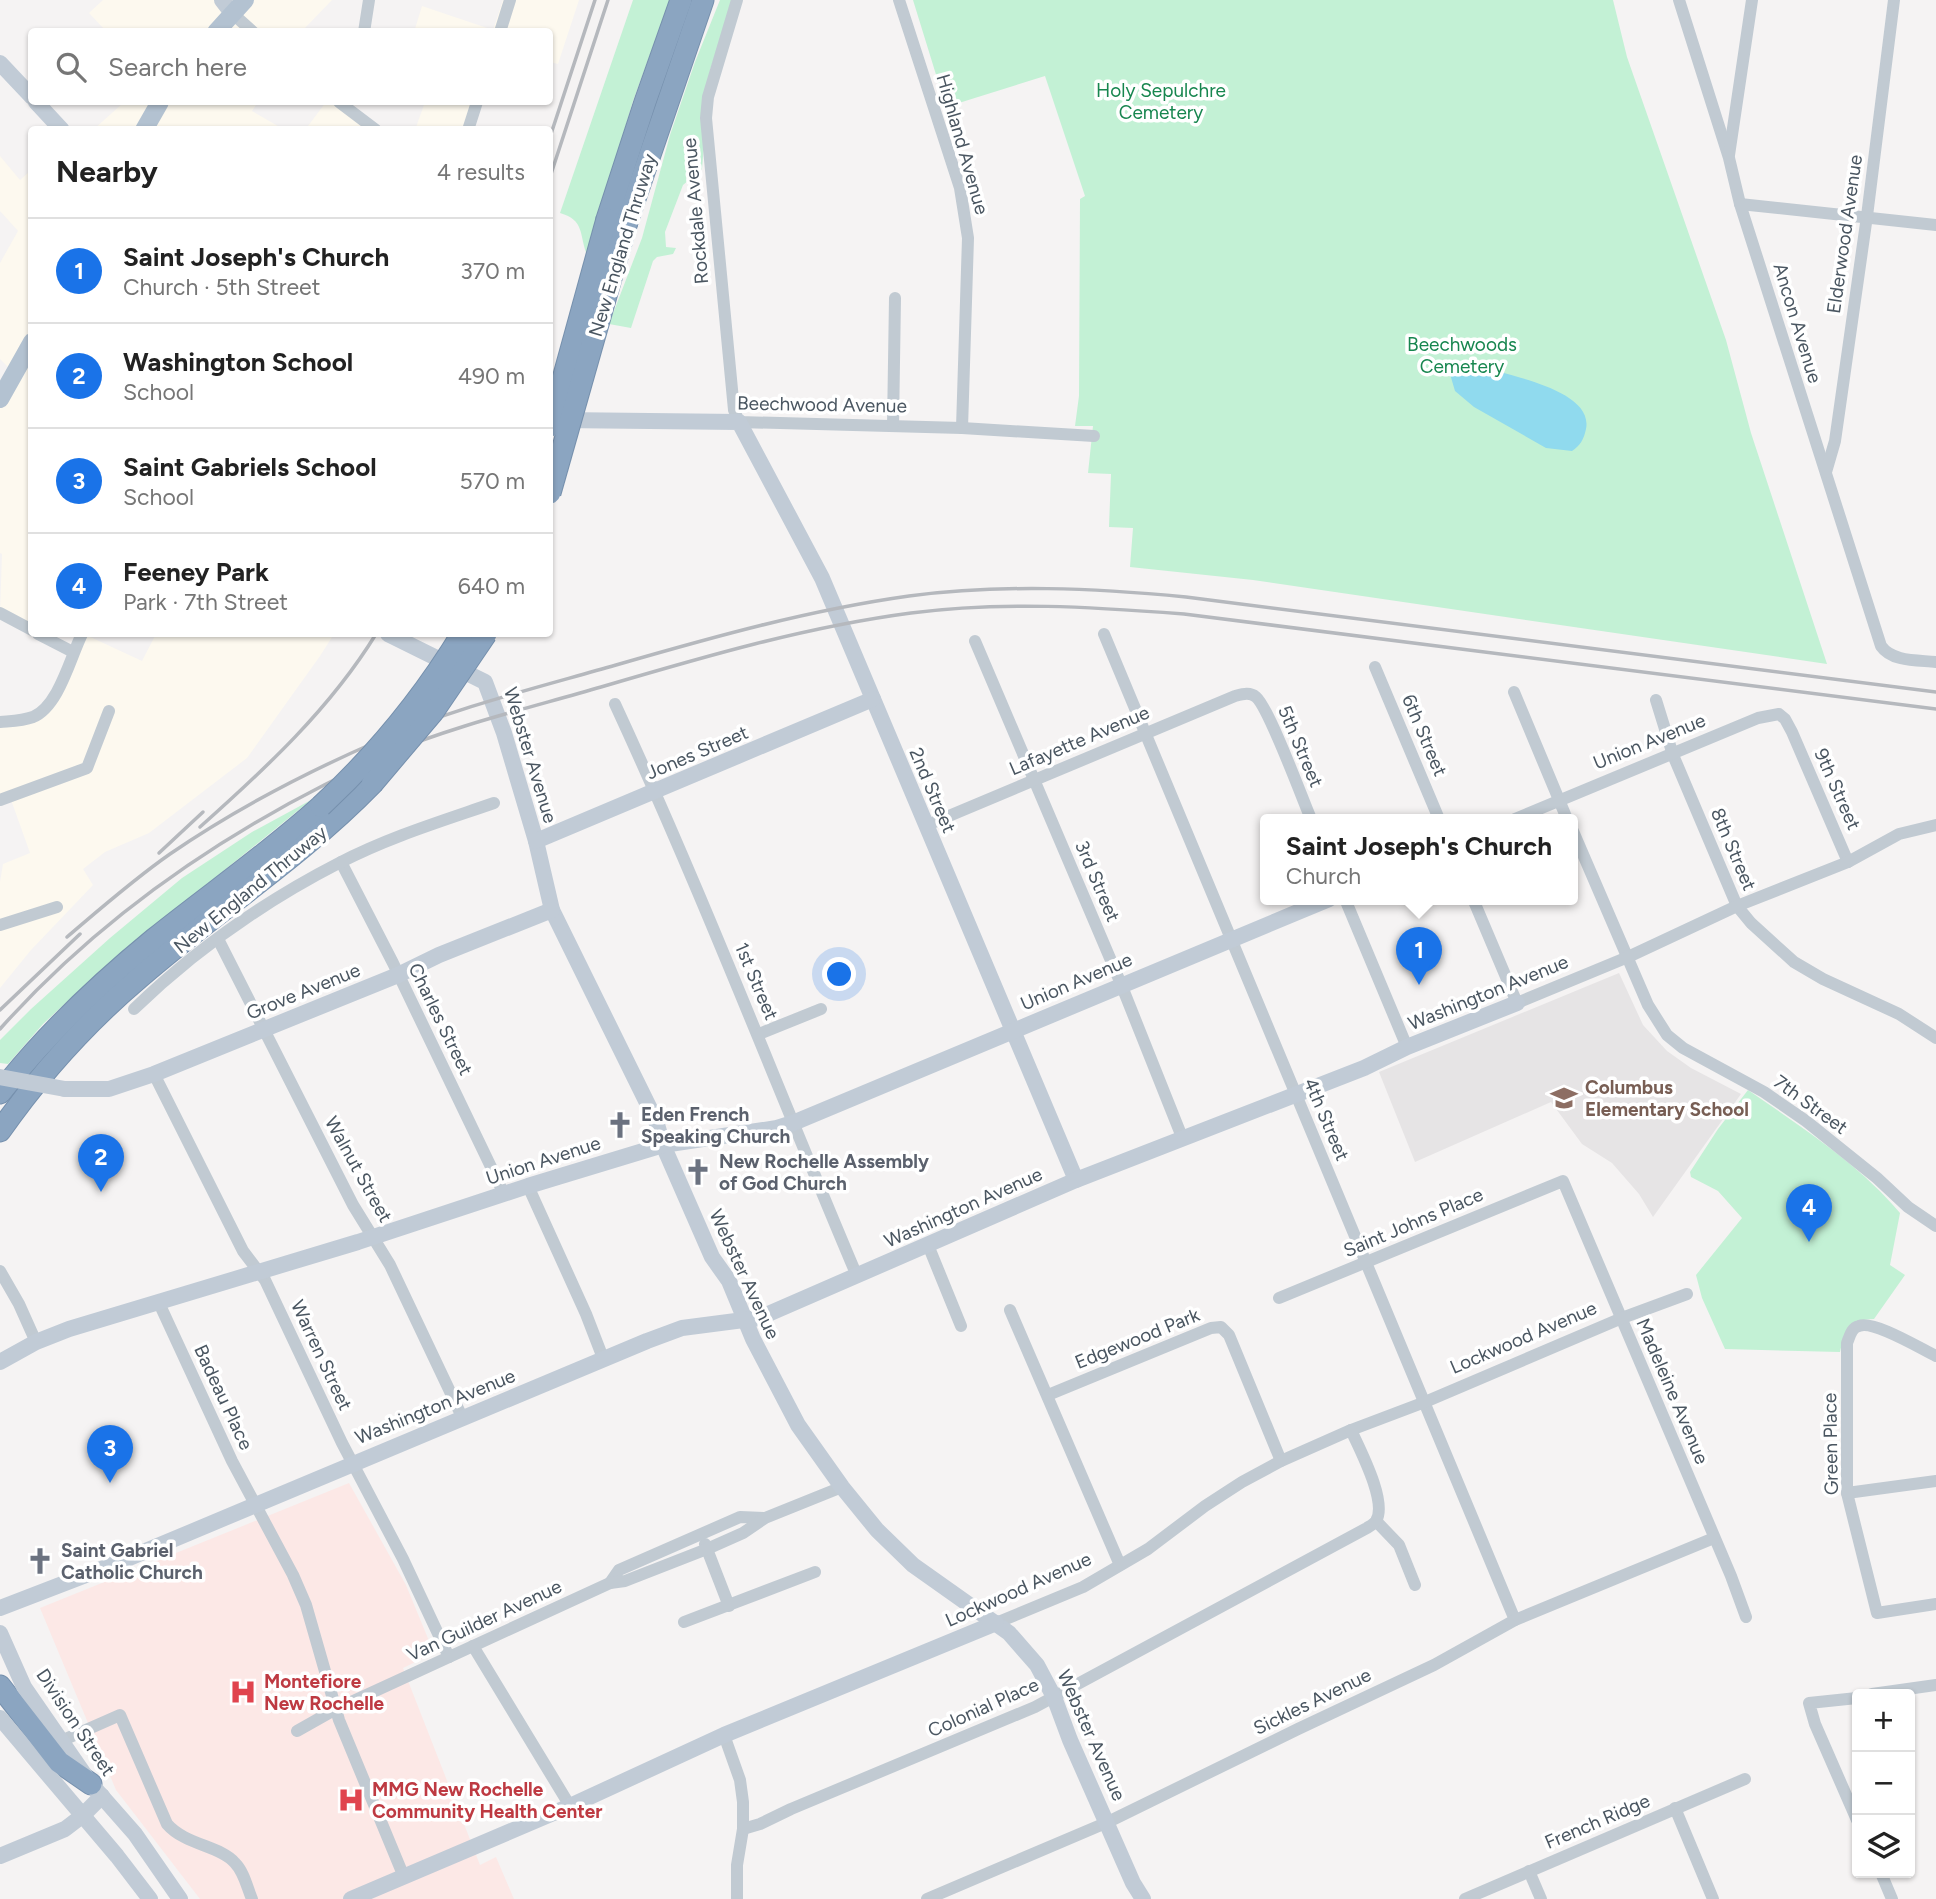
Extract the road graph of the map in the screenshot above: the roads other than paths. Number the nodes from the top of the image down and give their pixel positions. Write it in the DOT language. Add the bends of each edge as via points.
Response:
graph roads {
  1 [pos="245,0"];
  2 [pos="369,0"];
  3 [pos="510,0"];
  4 [pos="681,0"];
  5 [pos="703,0"];
  6 [pos="737,0"];
  7 [pos="899,0"];
  8 [pos="1679,0"];
  9 [pos="1752,0"];
  10 [pos="1894,0"];
  11 [pos="227,7"];
  12 [pos="218,28"];
  13 [pos="249,28"];
  14 [pos="365,28"];
  15 [pos="501,28"];
  16 [pos="0,63"];
  17 [pos="28,93"];
  18 [pos="39,105"];
  19 [pos="158,105"];
  20 [pos="346,105"];
  21 [pos="476,105"];
  22 [pos="58,126"];
  23 [pos="146,126"];
  24 [pos="371,126"];
  25 [pos="469,126"];
  26 [pos="1729,158"];
  27 [pos="1740,204"];
  28 [pos="1867,216"];
  29 [pos="617,221"];
  30 [pos="1936,225"];
  31 [pos="895,298"];
  32 [pos="26,369"];
  33 [pos="0,399"];
  34 [pos="553,414"];
  35 [pos="738,422"];
  36 [pos="553,423"];
  37 [pos="893,426"];
  38 [pos="962,428"];
  39 [pos="1094,436"];
  40 [pos="1826,472"];
  41 [pos="553,481"];
  42 [pos="0,613"];
  43 [pos="28,628"];
  44 [pos="1104,634"];
  45 [pos="44,637"];
  46 [pos="80,637"];
  47 [pos="393,637"];
  48 [pos="461,637"];
  49 [pos="484,637"];
  50 [pos="975,642"];
  51 [pos="73,652"];
  52 [pos="1936,662"];
  53 [pos="1376,667"];
  54 [pos="1514,692"];
  55 [pos="1249,693"];
  56 [pos="873,699"];
  57 [pos="1656,700"];
  58 [pos="615,704"];
  59 [pos="109,711"];
  60 [pos="0,722"];
  61 [pos="1792,732"];
  62 [pos="1145,734"];
  63 [pos="1673,755"];
  64 [pos="1032,779"];
  65 [pos="656,792"];
  66 [pos="0,800"];
  67 [pos="1558,800"];
  68 [pos="495,803"];
  69 [pos="1309,814"];
  70 [pos="1437,814"];
  71 [pos="1526,814"];
  72 [pos="1565,814"];
  73 [pos="1936,825"];
  74 [pos="925,826"];
  75 [pos="536,841"];
  76 [pos="1578,842"];
  77 [pos="341,862"];
  78 [pos="1848,862"];
  79 [pos="1315,905"];
  80 [pos="1348,905"];
  81 [pos="1476,905"];
  82 [pos="1738,906"];
  83 [pos="57,907"];
  84 [pos="552,910"];
  85 [pos="0,925"];
  86 [pos="218,939"];
  87 [pos="1232,941"];
  88 [pos="1628,957"];
  89 [pos="398,975"];
  90 [pos="1121,985"];
  91 [pos="1517,1003"];
  92 [pos="134,1009"];
  93 [pos="821,1009"];
  94 [pos="263,1030"];
  95 [pos="1012,1031"];
  96 [pos="759,1034"];
  97 [pos="1936,1038"];
  98 [pos="1408,1048"];
  99 [pos="154,1074"];
  100 [pos="0,1077"];
  101 [pos="0,1093"];
  102 [pos="1296,1094"];
  103 [pos="793,1123"];
  104 [pos="0,1131"];
  105 [pos="1182,1137"];
  106 [pos="663,1145"];
  107 [pos="1076,1180"];
  108 [pos="1563,1181"];
  109 [pos="528,1186"];
  110 [pos="504,1194"];
  111 [pos="1936,1226"];
  112 [pos="374,1236"];
  113 [pos="928,1245"];
  114 [pos="1366,1263"];
  115 [pos="0,1270"];
  116 [pos="258,1271"];
  117 [pos="857,1276"];
  118 [pos="1687,1294"];
  119 [pos="1279,1298"];
  120 [pos="159,1303"];
  121 [pos="1010,1310"];
  122 [pos="1622,1318"];
  123 [pos="746,1320"];
  124 [pos="961,1326"];
  125 [pos="37,1342"];
  126 [pos="1936,1356"];
  127 [pos="603,1358"];
  128 [pos="0,1362"];
  129 [pos="1048,1395"];
  130 [pos="1425,1402"];
  131 [pos="463,1419"];
  132 [pos="1351,1430"];
  133 [pos="1281,1461"];
  134 [pos="352,1463"];
  135 [pos="1936,1480"];
  136 [pos="842,1487"];
  137 [pos="1847,1493"];
  138 [pos="254,1506"];
  139 [pos="765,1518"];
  140 [pos="1376,1521"];
  141 [pos="700,1534"];
  142 [pos="1714,1538"];
  143 [pos="707,1549"];
  144 [pos="1120,1565"];
  145 [pos="815,1572"];
  146 [pos="610,1583"];
  147 [pos="1415,1585"];
  148 [pos="1936,1604"];
  149 [pos="729,1606"];
  150 [pos="0,1608"];
  151 [pos="1746,1616"];
  152 [pos="1515,1620"];
  153 [pos="684,1622"];
  154 [pos="996,1623"];
  155 [pos="0,1633"];
  156 [pos="473,1646"];
  157 [pos="449,1657"];
  158 [pos="1936,1685"];
  159 [pos="0,1686"];
  160 [pos="1906,1689"];
  161 [pos="1054,1697"];
  162 [pos="1852,1699"];
  163 [pos="336,1709"];
  164 [pos="0,1718"];
  165 [pos="297,1731"];
  166 [pos="724,1735"];
  167 [pos="61,1741"];
  168 [pos="1745,1779"];
  169 [pos="96,1790"];
  170 [pos="570,1806"];
  171 [pos="1675,1808"];
  172 [pos="1855,1815"];
  173 [pos="82,1816"];
  174 [pos="1108,1822"];
  175 [pos="743,1829"];
  176 [pos="0,1856"];
  177 [pos="1529,1871"];
  178 [pos="404,1877"];
  179 [pos="1883,1878"];
  180 [pos="150,1899"];
  181 [pos="180,1899"];
  182 [pos="252,1899"];
  183 [pos="351,1899"];
  184 [pos="737,1899"];
  185 [pos="927,1899"];
  186 [pos="1143,1899"];
  187 [pos="1465,1899"];
  188 [pos="1541,1899"];
  189 [pos="1713,1899"];
  190 [pos="1892,1899"];
  1 -- 11 [label="main road"];
  2 -- 14 [label="street"];
  3 -- 15 [label="street"];
  4 -- 29 [label="highway, New England Thruway" via="645,102"];
  5 -- 29 [label="highway, New England Thruway"];
  6 -- 35 [label="street, Rockdale Avenue" via="706,118"];
  7 -- 38 [label="street, Highland Avenue" via="966,219"];
  8 -- 26 [label="street, Ancon Avenue"];
  9 -- 26 [label="street"];
  10 -- 28 [label="street, Elderwood Avenue"];
  11 -- 12 [label="main road"];
  11 -- 13 [label="street"];
  16 -- 17 [label="street"];
  18 -- 22 [label="street"];
  19 -- 23 [label="main road"];
  20 -- 24 [label="street"];
  21 -- 25 [label="street"];
  26 -- 27 [label="street, Ancon Avenue"];
  27 -- 28 [label="street"];
  27 -- 40 [label="street, Ancon Avenue"];
  28 -- 30 [label="street"];
  28 -- 40 [label="street, Elderwood Avenue" via="1835,441"];
  29 -- 34 [label="highway, New England Thruway, bridge"];
  29 -- 41 [label="highway, New England Thruway, bridge"];
  31 -- 37 [label="street"];
  32 -- 33 [label="main road"];
  35 -- 36 [label="street, Beechwood Avenue"];
  35 -- 37 [label="street, Beechwood Avenue"];
  35 -- 56 [label="street, 2nd Street" via="822,578"];
  37 -- 38 [label="street, Beechwood Avenue"];
  38 -- 39 [label="street, Beechwood Avenue"];
  40 -- 52 [label="street, Ancon Avenue" via="1884,650 1900,658"];
  42 -- 43 [label="street"];
  44 -- 62 [label="street, 4th Street"];
  45 -- 51 [label="street"];
  46 -- 51 [label="street"];
  47 -- 75 [label="street, Webster Avenue" via="485,682"];
  48 -- 101 [label="highway, New England Thruway, bridge" via="399,724 361,767 270,850 98,987"];
  49 -- 104 [label="highway, New England Thruway, bridge" via="428,720 372,784 305,847 112,1002 58,1056"];
  50 -- 64 [label="street, 3rd Street"];
  51 -- 60 [label="street" via="53,701 43,711"];
  53 -- 70 [label="street, 6th Street"];
  54 -- 67 [label="street"];
  55 -- 62 [label="street, Lafayette Avenue"];
  55 -- 69 [label="street, 5th Street" via="1267,714"];
  56 -- 65 [label="street, Jones Street"];
  56 -- 74 [label="street, 2nd Street"];
  57 -- 63 [label="street, 8th Street"];
  58 -- 65 [label="street, 1st Street"];
  59 -- 66 [label="street" via="88,768"];
  61 -- 63 [label="street, Union Avenue" via="1779,714 1766,715"];
  61 -- 78 [label="street, 9th Street"];
  62 -- 64 [label="street, Lafayette Avenue"];
  62 -- 87 [label="street, 4th Street"];
  63 -- 67 [label="street, Union Avenue"];
  63 -- 82 [label="street, 8th Street"];
  64 -- 74 [label="street, Lafayette Avenue"];
  64 -- 90 [label="street, 3rd Street"];
  65 -- 75 [label="street, Jones Street"];
  65 -- 96 [label="street, 1st Street"];
  67 -- 71 [label="street, Union Avenue"];
  67 -- 72 [label="street"];
  68 -- 77 [label="street" via="411,831"];
  73 -- 78 [label="street, Washington Avenue" via="1899,834"];
  74 -- 95 [label="street, 2nd Street"];
  75 -- 84 [label="street, Webster Avenue"];
  76 -- 88 [label="street, 7th Street"];
  77 -- 86 [label="street"];
  77 -- 89 [label="street, Charles Street"];
  78 -- 82 [label="street, Washington Avenue"];
  79 -- 87 [label="street, Union Avenue"];
  80 -- 98 [label="street"];
  81 -- 91 [label="street"];
  82 -- 88 [label="street, Washington Avenue"];
  82 -- 97 [label="street, 8th Street" via="1794,961"];
  83 -- 85 [label="street"];
  84 -- 89 [label="street, Grove Avenue"];
  84 -- 106 [label="street, Webster Avenue" via="656,1121"];
  86 -- 92 [label="street"];
  86 -- 94 [label="street, Walnut Street"];
  87 -- 90 [label="street, Union Avenue"];
  87 -- 102 [label="street, 4th Street"];
  88 -- 91 [label="street, Washington Avenue"];
  88 -- 111 [label="street, 7th Street" via="1648,1005 1667,1035 1806,1121"];
  89 -- 94 [label="street, Grove Avenue"];
  89 -- 110 [label="street, Charles Street"];
  90 -- 95 [label="street, Union Avenue"];
  90 -- 105 [label="street, 3rd Street"];
  91 -- 98 [label="street, Washington Avenue"];
  93 -- 96 [label="street"];
  94 -- 99 [label="street, Grove Avenue"];
  94 -- 112 [label="street, Walnut Street" via="353,1205"];
  95 -- 103 [label="street, Union Avenue"];
  95 -- 107 [label="street, 2nd Street"];
  96 -- 103 [label="street, 1st Street"];
  98 -- 102 [label="street, Washington Avenue"];
  99 -- 100 [label="street, Grove Avenue, bridge" via="108,1089 65,1089"];
  99 -- 116 [label="street, Warren Street" via="243,1251"];
  102 -- 105 [label="street, Washington Avenue"];
  102 -- 114 [label="street, 4th Street"];
  103 -- 106 [label="street, Union Avenue"];
  103 -- 117 [label="street, 1st Street"];
  105 -- 107 [label="street, Washington Avenue"];
  106 -- 109 [label="street, Union Avenue"];
  106 -- 123 [label="street, Webster Avenue" via="712,1257 729,1281"];
  107 -- 113 [label="street, Washington Avenue"];
  108 -- 114 [label="street, Saint Johns Place"];
  108 -- 122 [label="street, Madeleine Avenue"];
  109 -- 110 [label="street, Union Avenue"];
  109 -- 127 [label="street"];
  110 -- 112 [label="street, Union Avenue"];
  112 -- 116 [label="street, Union Avenue"];
  112 -- 131 [label="street, Walnut Street"];
  113 -- 117 [label="street, Washington Avenue"];
  113 -- 124 [label="street"];
  114 -- 119 [label="street, Saint Johns Place"];
  114 -- 130 [label="street, 4th Street"];
  115 -- 125 [label="street"];
  116 -- 120 [label="street, Union Avenue"];
  116 -- 134 [label="street, Warren Street"];
  117 -- 123 [label="street, Washington Avenue"];
  118 -- 122 [label="street, Lockwood Avenue"];
  120 -- 125 [label="street, Union Avenue"];
  120 -- 138 [label="street, Badeau Place"];
  121 -- 129 [label="street"];
  122 -- 130 [label="street, Lockwood Avenue"];
  122 -- 142 [label="street, Madeleine Avenue"];
  123 -- 127 [label="street, Washington Avenue" via="682,1328"];
  123 -- 136 [label="street, Webster Avenue" via="798,1425"];
  125 -- 128 [label="street, Union Avenue"];
  126 -- 137 [label="street, Green Place" via="1869,1324 1851,1332 1847,1343"];
  127 -- 131 [label="street, Washington Avenue"];
  129 -- 133 [label="street, Edgewood Park" via="1221,1327 1229,1335"];
  129 -- 144 [label="street"];
  130 -- 132 [label="street, Lockwood Avenue"];
  130 -- 152 [label="street, 4th Street"];
  131 -- 134 [label="street, Washington Avenue"];
  132 -- 133 [label="street, Lockwood Avenue"];
  132 -- 140 [label="street" via="1373,1482 1379,1510"];
  133 -- 144 [label="street, Lockwood Avenue"];
  134 -- 138 [label="street, Washington Avenue"];
  134 -- 157 [label="street, Warren Street"];
  135 -- 137 [label="street"];
  136 -- 139 [label="street, Van Guilder Avenue"];
  136 -- 154 [label="street, Webster Avenue" via="913,1565"];
  137 -- 148 [label="street, Green Place" via="1877,1613"];
  138 -- 150 [label="street, Washington Avenue"];
  138 -- 163 [label="street, Badeau Place" via="306,1605"];
  139 -- 141 [label="street, Van Guilder Avenue" via="740,1517"];
  139 -- 143 [label="street, Van Guilder Avenue"];
  140 -- 147 [label="street" via="1399,1545"];
  140 -- 161 [label="street, Colonial Place"];
  141 -- 143 [label="street"];
  141 -- 146 [label="street, Van Guilder Avenue" via="619,1570"];
  142 -- 151 [label="street, Madeleine Avenue"];
  142 -- 152 [label="street, Sickles Avenue"];
  143 -- 146 [label="street, Van Guilder Avenue"];
  143 -- 149 [label="street"];
  144 -- 154 [label="street, Lockwood Avenue" via="1073,1591"];
  145 -- 149 [label="street"];
  146 -- 156 [label="street, Van Guilder Avenue"];
  149 -- 153 [label="street"];
  152 -- 174 [label="street, Sickles Avenue" via="1434,1665"];
  154 -- 161 [label="street, Webster Avenue" via="1030,1655"];
  154 -- 166 [label="street, Lockwood Avenue"];
  155 -- 167 [label="street, Division Street" via="24,1687"];
  156 -- 157 [label="street, Van Guilder Avenue"];
  156 -- 170 [label="street"];
  157 -- 163 [label="street, Van Guilder Avenue"];
  158 -- 160 [label="street"];
  159 -- 169 [label="highway" via="59,1762"];
  161 -- 174 [label="street, Webster Avenue"];
  161 -- 175 [label="street, Colonial Place"];
  162 -- 172 [label="street" via="1809,1703"];
  163 -- 165 [label="street, Van Guilder Avenue"];
  163 -- 178 [label="street, Badeau Place"];
  164 -- 173 [label="street"];
  166 -- 170 [label="street, Lockwood Avenue"];
  166 -- 175 [label="street" via="740,1780"];
  167 -- 169 [label="street, Division Street"];
  167 -- 182 [label="street" via="120,1715 167,1824 234,1862"];
  168 -- 171 [label="street, French Ridge"];
  169 -- 173 [label="street"];
  169 -- 181 [label="street, Division Street" via="135,1834"];
  170 -- 178 [label="street, Lockwood Avenue"];
  171 -- 177 [label="street, French Ridge"];
  171 -- 189 [label="street"];
  173 -- 176 [label="street" via="65,1829"];
  173 -- 180 [label="street"];
  174 -- 185 [label="street, Sickles Avenue"];
  174 -- 186 [label="street, Webster Avenue"];
  175 -- 184 [label="street"];
  177 -- 187 [label="street, French Ridge"];
  177 -- 188 [label="street"];
  178 -- 183 [label="street, Lockwood Avenue"];
  179 -- 190 [label="street"];
}
